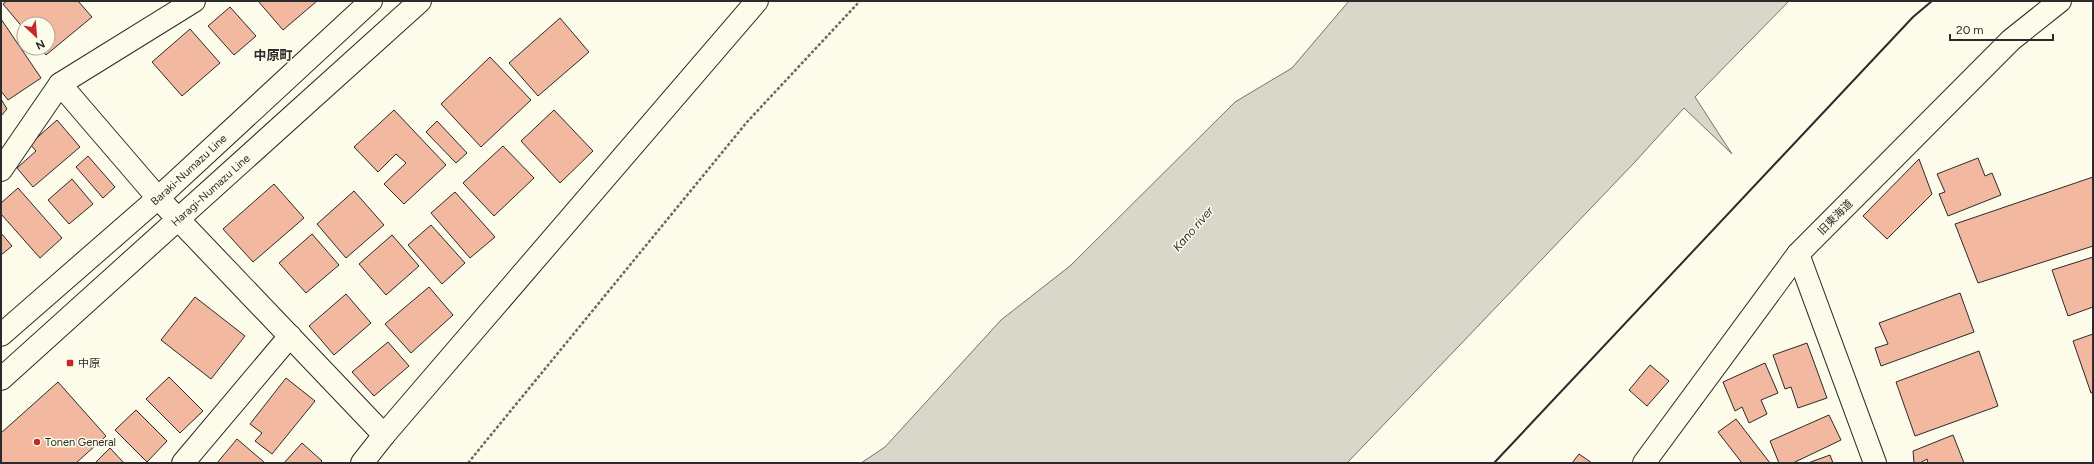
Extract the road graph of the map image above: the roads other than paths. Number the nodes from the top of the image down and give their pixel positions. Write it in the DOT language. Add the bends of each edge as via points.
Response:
graph roads {
  1 [pos="194,1"];
  2 [pos="371,1"];
  3 [pos="420,1"];
  4 [pos="757,1"];
  5 [pos="2060,1"];
  6 [pos="60,84"];
  7 [pos="1,170"];
  8 [pos="158,198"];
  9 [pos="179,220"];
  10 [pos="1798,254"];
  11 [pos="1,334"];
  12 [pos="290,336"];
  13 [pos="1,378"];
  14 [pos="384,435"];
  15 [pos="183,463"];
  16 [pos="362,463"];
  17 [pos="1644,463"];
  18 [pos="1875,463"];
  1 -- 6 [label="street"];
  2 -- 8 [label="street, Baraki-Numazu Line"];
  3 -- 9 [label="street, Haragi-Numazu Line"];
  4 -- 14 [label="street"];
  5 -- 10 [label="street, 旧東海道" via="2011,40"];
  6 -- 7 [label="street"];
  6 -- 8 [label="street"];
  8 -- 9 [label="street"];
  8 -- 11 [label="street, Baraki-Numazu Line"];
  9 -- 12 [label="street"];
  9 -- 13 [label="street, Haragi-Numazu Line"];
  10 -- 17 [label="street, 旧東海道"];
  10 -- 18 [label="street"];
  12 -- 14 [label="street"];
  12 -- 15 [label="street"];
  14 -- 16 [label="street"];
}
